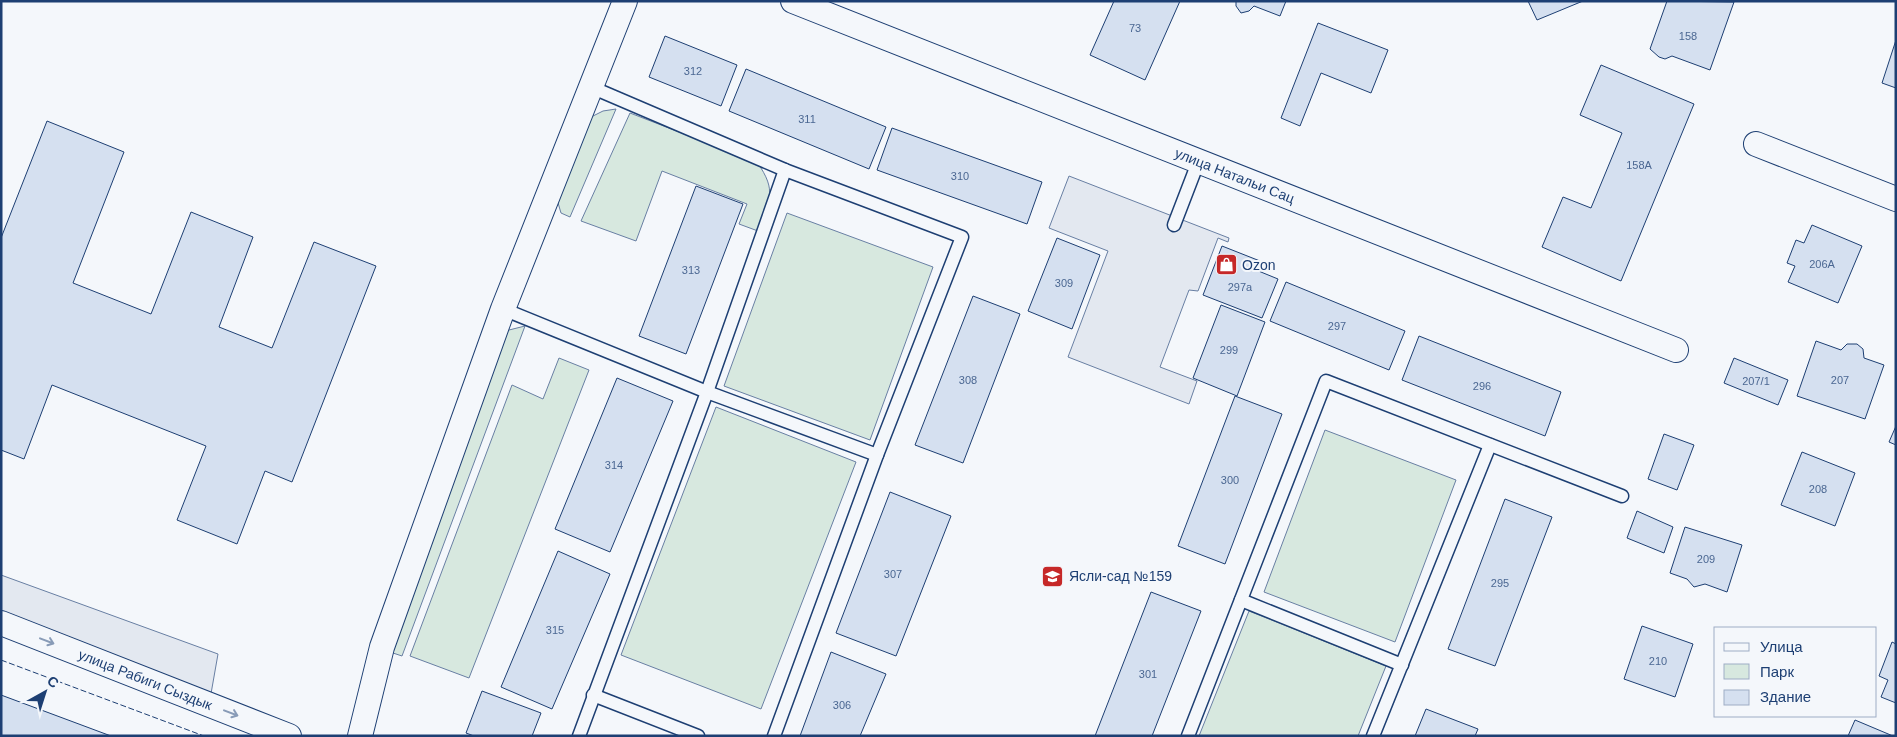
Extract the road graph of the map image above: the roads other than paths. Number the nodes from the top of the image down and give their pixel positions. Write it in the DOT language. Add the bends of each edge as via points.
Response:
graph roads {
  1 [pos="625,1"];
  2 [pos="793,1"];
  3 [pos="591,87"];
  4 [pos="1756,144"];
  5 [pos="1199,160"];
  6 [pos="785,170"];
  7 [pos="1896,198"];
  8 [pos="1174,225"];
  9 [pos="503,309"];
  10 [pos="1676,350"];
  11 [pos="707,392"];
  12 [pos="1490,445"];
  13 [pos="877,455"];
  14 [pos="1622,496"];
  15 [pos="1241,600"];
  16 [pos="1,623"];
  17 [pos="1402,664"];
  18 [pos="593,695"];
  19 [pos="289,736"];
  20 [pos="360,736"];
  21 [pos="579,736"];
  22 [pos="698,736"];
  23 [pos="774,736"];
  24 [pos="1188,736"];
  25 [pos="1373,736"];
  1 -- 3 [label="street"];
  2 -- 5 [label="street, улица Натальи Сац"];
  3 -- 6 [label="lane"];
  3 -- 9 [label="street"];
  4 -- 7 [label="street"];
  5 -- 8 [label="lane"];
  5 -- 10 [label="street, улица Натальи Сац"];
  6 -- 11 [label="lane"];
  6 -- 13 [label="lane" via="962,237"];
  9 -- 11 [label="lane"];
  9 -- 20 [label="street" via="382,647"];
  11 -- 13 [label="lane"];
  11 -- 18 [label="lane"];
  12 -- 14 [label="lane"];
  12 -- 15 [label="lane" via="1326,381"];
  12 -- 17 [label="lane"];
  13 -- 23 [label="lane"];
  15 -- 17 [label="lane"];
  15 -- 24 [label="lane"];
  16 -- 19 [label="street, улица Рабиги Сыздык, one-way"];
  17 -- 25 [label="lane"];
  18 -- 21 [label="lane"];
  18 -- 22 [label="lane"];
}
